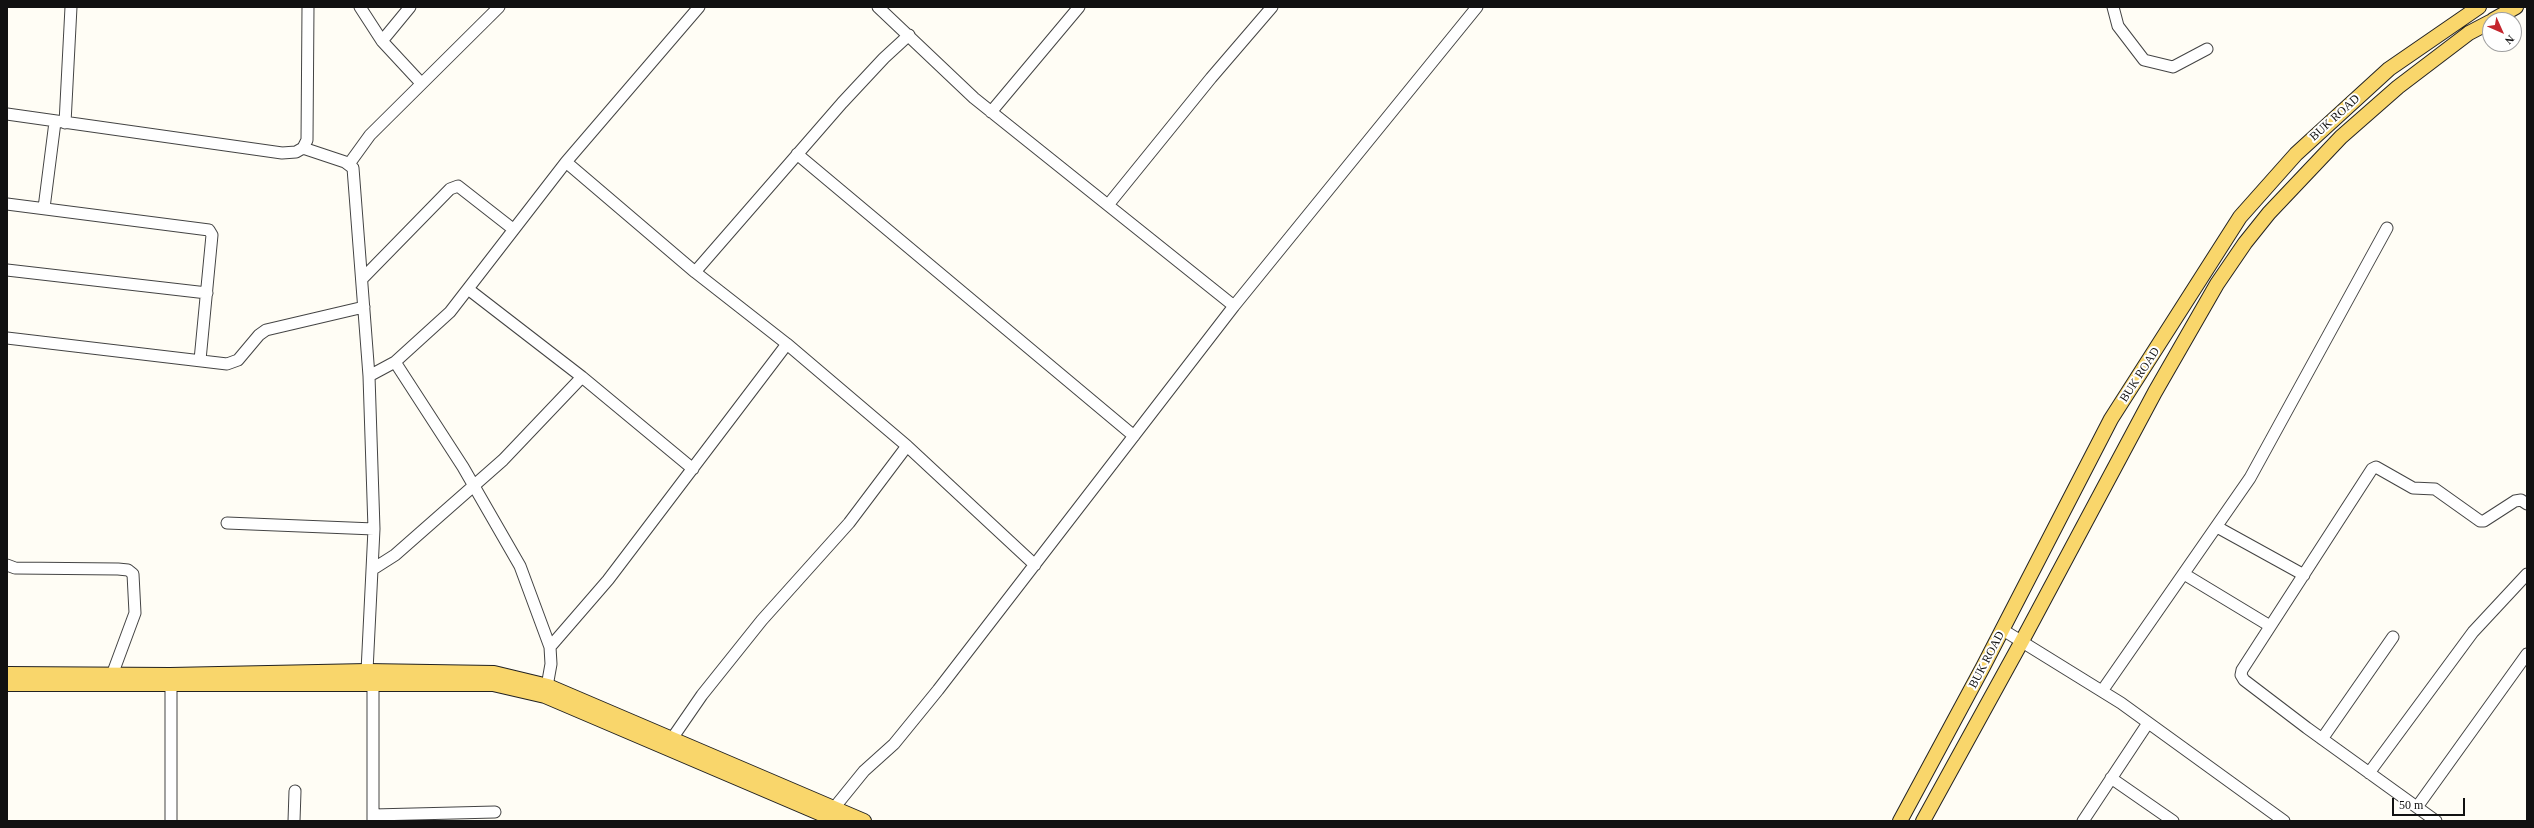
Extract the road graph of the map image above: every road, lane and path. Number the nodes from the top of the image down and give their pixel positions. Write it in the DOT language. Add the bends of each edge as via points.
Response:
graph roads {
  1 [pos="71,7"];
  2 [pos="308,7"];
  3 [pos="360,7"];
  4 [pos="410,7"];
  5 [pos="499,7"];
  6 [pos="699,7"];
  7 [pos="878,7"];
  8 [pos="1078,7"];
  9 [pos="1272,7"];
  10 [pos="1477,7"];
  11 [pos="2113,7"];
  12 [pos="2480,7"];
  13 [pos="2516,7"];
  14 [pos="2507,12"];
  15 [pos="2482,26"];
  16 [pos="909,35"];
  17 [pos="382,41"];
  18 [pos="2207,49"];
  19 [pos="421,83"];
  20 [pos="991,112"];
  21 [pos="7,114"];
  22 [pos="60,123"];
  23 [pos="303,148"];
  24 [pos="797,154"];
  25 [pos="566,162"];
  26 [pos="349,164"];
  27 [pos="7,204"];
  28 [pos="1108,206"];
  29 [pos="44,208"];
  30 [pos="514,228"];
  31 [pos="2387,228"];
  32 [pos="7,270"];
  33 [pos="695,272"];
  34 [pos="362,279"];
  35 [pos="468,289"];
  36 [pos="207,293"];
  37 [pos="1234,306"];
  38 [pos="364,307"];
  39 [pos="7,338"];
  40 [pos="787,344"];
  41 [pos="200,360"];
  42 [pos="395,362"];
  43 [pos="369,376"];
  44 [pos="582,378"];
  45 [pos="1134,436"];
  46 [pos="908,446"];
  47 [pos="693,469"];
  48 [pos="474,486"];
  49 [pos="2527,504"];
  50 [pos="227,523"];
  51 [pos="2218,527"];
  52 [pos="374,529"];
  53 [pos="7,565"];
  54 [pos="1034,565"];
  55 [pos="373,569"];
  56 [pos="2184,574"];
  57 [pos="2527,574"];
  58 [pos="2304,575"];
  59 [pos="2270,626"];
  60 [pos="2003,630"];
  61 [pos="2393,638"];
  62 [pos="2022,641"];
  63 [pos="550,647"];
  64 [pos="2527,654"];
  65 [pos="7,674"];
  66 [pos="112,675"];
  67 [pos="370,677"];
  68 [pos="68,680"];
  69 [pos="7,684"];
  70 [pos="171,684"];
  71 [pos="546,691"];
  72 [pos="2102,691"];
  73 [pos="2148,723"];
  74 [pos="2322,739"];
  75 [pos="671,740"];
  76 [pos="2369,773"];
  77 [pos="2111,778"];
  78 [pos="295,790"];
  79 [pos="2417,808"];
  80 [pos="495,812"];
  81 [pos="834,815"];
  82 [pos="373,818"];
  83 [pos="170,821"];
  84 [pos="294,821"];
  85 [pos="864,821"];
  86 [pos="1900,821"];
  87 [pos="1923,821"];
  88 [pos="2083,821"];
  89 [pos="2173,821"];
  90 [pos="2284,821"];
  91 [pos="2436,821"];
  1 -- 22 [label="street"];
  2 -- 23 [label="street" via="307,140"];
  3 -- 17 [label="street"];
  4 -- 17 [label="street"];
  5 -- 19 [label="street"];
  6 -- 25 [label="street"];
  7 -- 16 [label="street"];
  8 -- 20 [label="street"];
  9 -- 28 [label="street" via="1210,78"];
  10 -- 37 [label="street"];
  11 -- 18 [label="street" via="2118,26 2144,60 2173,67"];
  12 -- 60 [label="main road, BUK ROAD" via="2389,69 2296,154 2240,217 2111,419"];
  13 -- 14 [label="main road"];
  15 -- 62 [label="main road, BUK ROAD" via="2469,33 2398,87 2341,138 2269,213 2245,243 2217,284 2155,392"];
  16 -- 20 [label="street"];
  16 -- 24 [label="street" via="884,58"];
  17 -- 19 [label="street"];
  19 -- 26 [label="street" via="370,135"];
  20 -- 28 [label="street"];
  21 -- 22 [label="street"];
  22 -- 23 [label="street" via="282,153 296,152"];
  22 -- 29 [label="street"];
  23 -- 26 [label="street"];
  24 -- 33 [label="street"];
  24 -- 45 [label="street"];
  25 -- 30 [label="street"];
  25 -- 33 [label="street"];
  26 -- 34 [label="street" via="353,168"];
  27 -- 29 [label="street"];
  28 -- 37 [label="street"];
  29 -- 36 [label="street" via="209,230 212,235"];
  30 -- 34 [label="street" via="458,186 450,189"];
  30 -- 35 [label="street"];
  31 -- 51 [label="street" via="2250,478"];
  32 -- 36 [label="street"];
  33 -- 40 [label="street"];
  34 -- 38 [label="street"];
  35 -- 42 [label="street" via="450,312"];
  35 -- 44 [label="street"];
  36 -- 41 [label="street"];
  37 -- 45 [label="street"];
  38 -- 41 [label="street" via="266,330 238,360 227,364"];
  38 -- 43 [label="street"];
  39 -- 41 [label="street"];
  40 -- 46 [label="street"];
  40 -- 47 [label="street"];
  42 -- 43 [label="street"];
  42 -- 48 [label="street"];
  43 -- 52 [label="street"];
  44 -- 47 [label="street"];
  44 -- 48 [label="street" via="503,460"];
  45 -- 54 [label="street"];
  46 -- 54 [label="street"];
  46 -- 75 [label="street" via="849,523 762,620 702,695"];
  47 -- 63 [label="street" via="608,580"];
  48 -- 55 [label="street" via="395,555"];
  48 -- 63 [label="street" via="520,566"];
  49 -- 58 [label="street" via="2520,500 2515,501 2480,521 2435,489 2413,488 2376,468 2372,469"];
  50 -- 52 [label="street"];
  51 -- 56 [label="street"];
  51 -- 58 [label="street"];
  52 -- 55 [label="street"];
  53 -- 66 [label="street" via="15,568 118,569 128,570 133,574 135,613"];
  54 -- 81 [label="street" via="899,738 864,771"];
  55 -- 67 [label="street" via="367,636"];
  56 -- 59 [label="street"];
  56 -- 72 [label="street"];
  57 -- 76 [label="street" via="2473,632"];
  58 -- 59 [label="street"];
  59 -- 74 [label="street" via="2241,675 2244,680"];
  60 -- 62 [label="street"];
  60 -- 86 [label="main road, BUK ROAD"];
  61 -- 74 [label="street"];
  62 -- 72 [label="street"];
  62 -- 87 [label="main road, BUK ROAD"];
  63 -- 71 [label="street" via="551,664"];
  64 -- 79 [label="street"];
  65 -- 68 [label="main road"];
  66 -- 67 [label="main road"];
  66 -- 68 [label="main road"];
  67 -- 70 [label="main road"];
  67 -- 71 [label="main road" via="494,673"];
  67 -- 82 [label="street"];
  68 -- 69 [label="main road"];
  68 -- 70 [label="main road"];
  70 -- 83 [label="street"];
  71 -- 75 [label="main road"];
  71 -- 81 [label="main road"];
  72 -- 73 [label="street"];
  73 -- 77 [label="street"];
  73 -- 90 [label="street"];
  74 -- 76 [label="street"];
  75 -- 81 [label="main road"];
  76 -- 79 [label="street"];
  77 -- 88 [label="street"];
  77 -- 89 [label="street"];
  78 -- 84 [label="street"];
  79 -- 91 [label="street"];
  80 -- 82 [label="street"];
  81 -- 85 [label="main road"];
}
